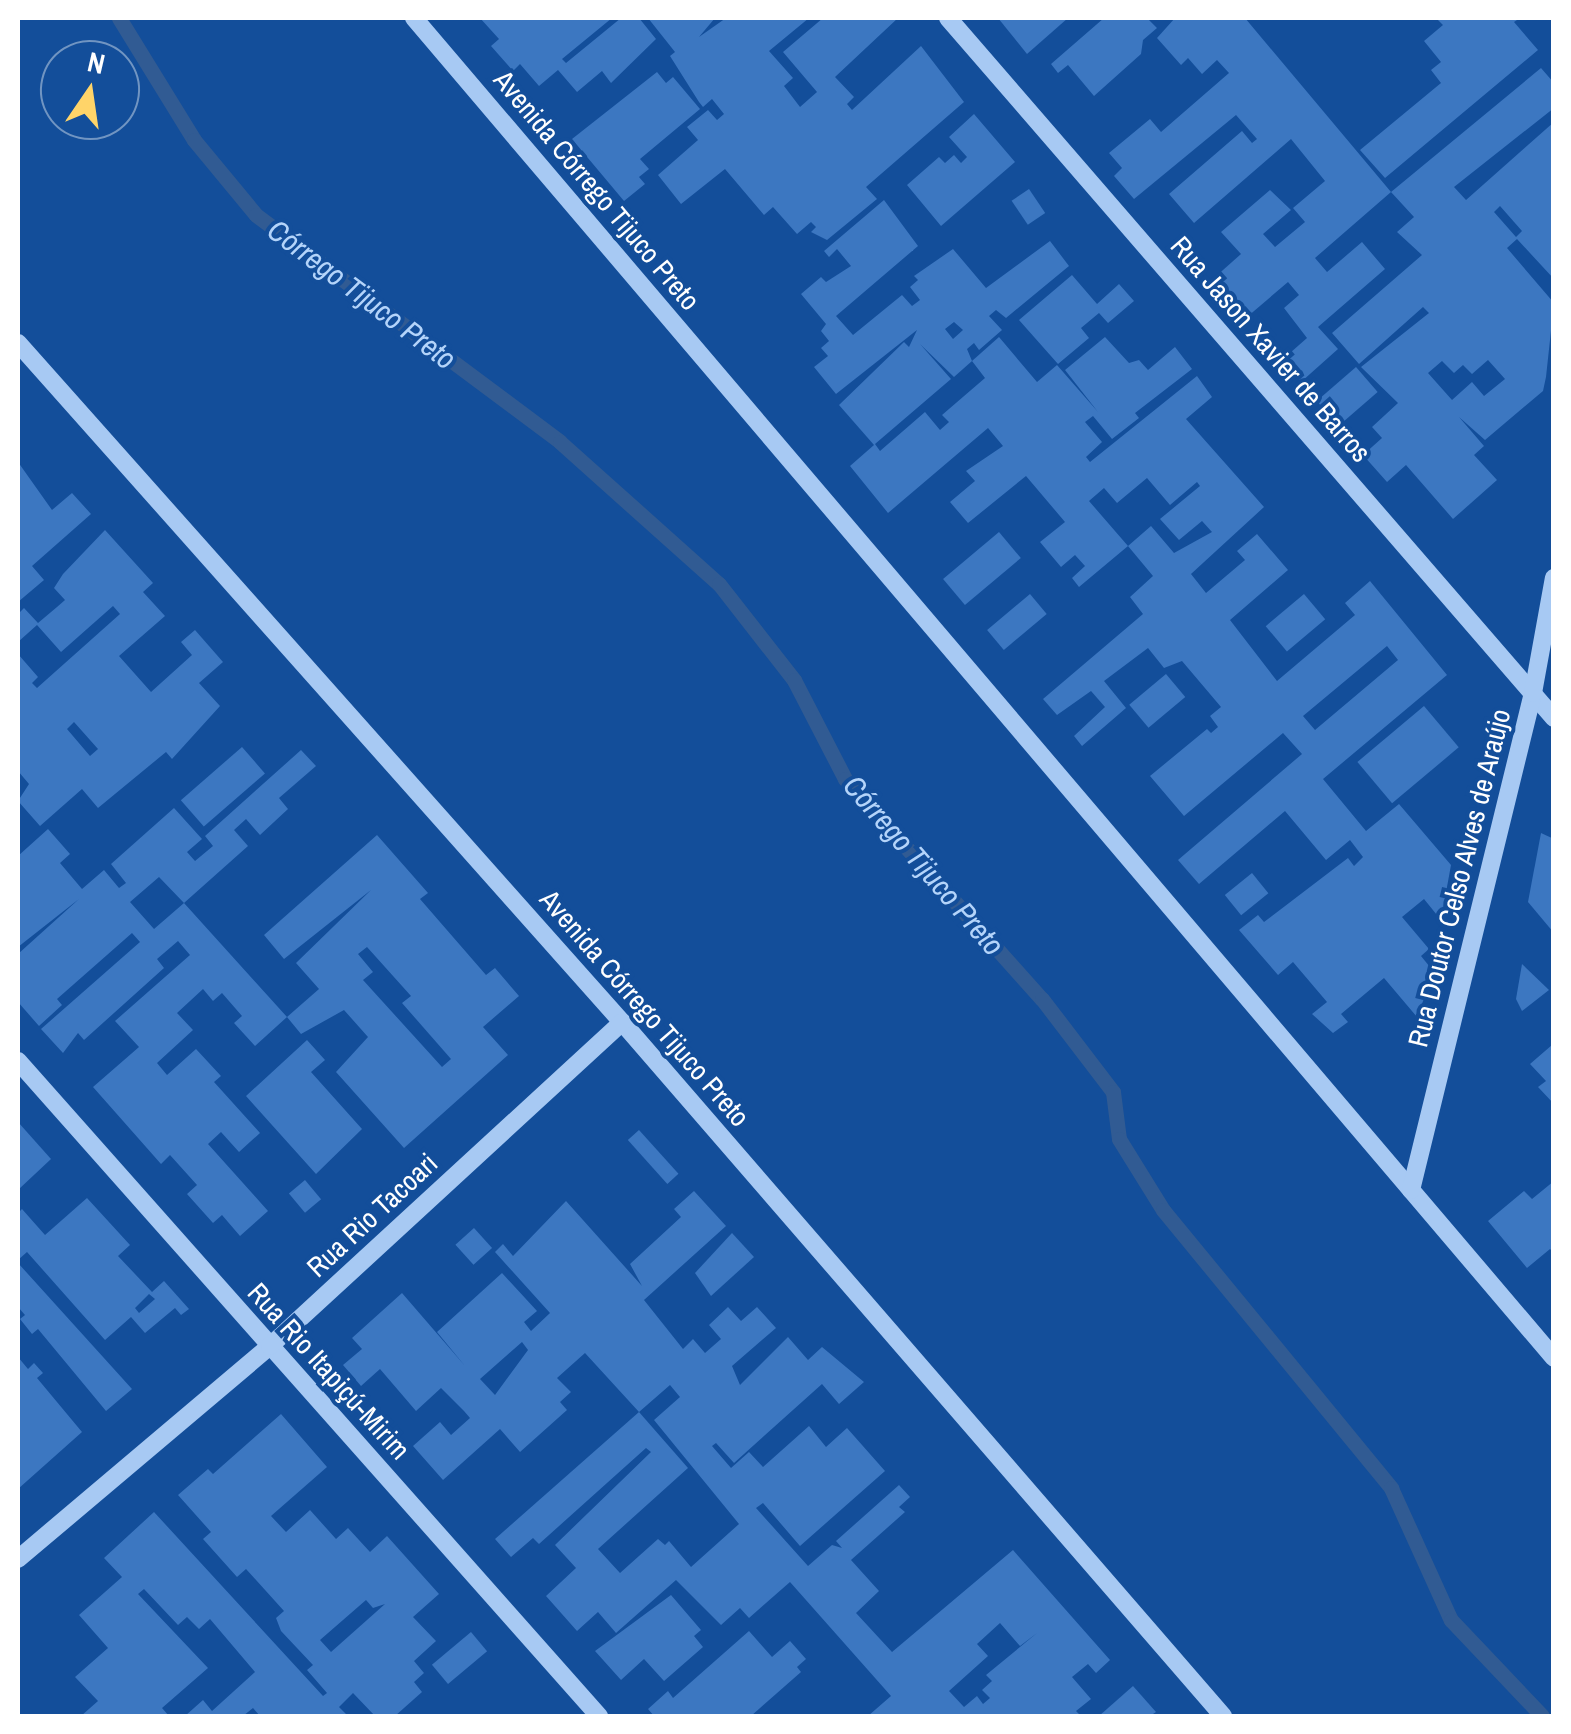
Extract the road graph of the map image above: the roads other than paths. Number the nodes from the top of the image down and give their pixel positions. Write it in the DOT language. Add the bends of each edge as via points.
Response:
graph roads {
  1 [pos="414,18"];
  2 [pos="948,18"];
  3 [pos="18,343"];
  4 [pos="1554,578"];
  5 [pos="1533,693"];
  6 [pos="1554,718"];
  7 [pos="622,1022"];
  8 [pos="18,1061"];
  9 [pos="1411,1190"];
  10 [pos="270,1346"];
  11 [pos="1554,1358"];
  12 [pos="18,1560"];
  13 [pos="599,1716"];
  14 [pos="1222,1716"];
  1 -- 9 [label="street, Avenida Córrego Tijuco Preto"];
  2 -- 5 [label="street, Rua Jason Xavier de Barros"];
  3 -- 7 [label="street, Avenida Córrego Tijuco Preto"];
  4 -- 5 [label="street, Rua Doutor Celso Alves de Araújo"];
  5 -- 6 [label="street, Rua Jason Xavier de Barros"];
  5 -- 9 [label="street, Rua Doutor Celso Alves de Araújo"];
  7 -- 10 [label="street, Rua Rio Tacoari"];
  7 -- 14 [label="street, Avenida Córrego Tijuco Preto"];
  8 -- 10 [label="street, Rua Rio Itapiçú-Mirim"];
  9 -- 11 [label="street, Avenida Córrego Tijuco Preto"];
  10 -- 12 [label="street, Rua Rio Tacoari"];
  10 -- 13 [label="street, Rua Rio Itapiçú-Mirim"];
}
